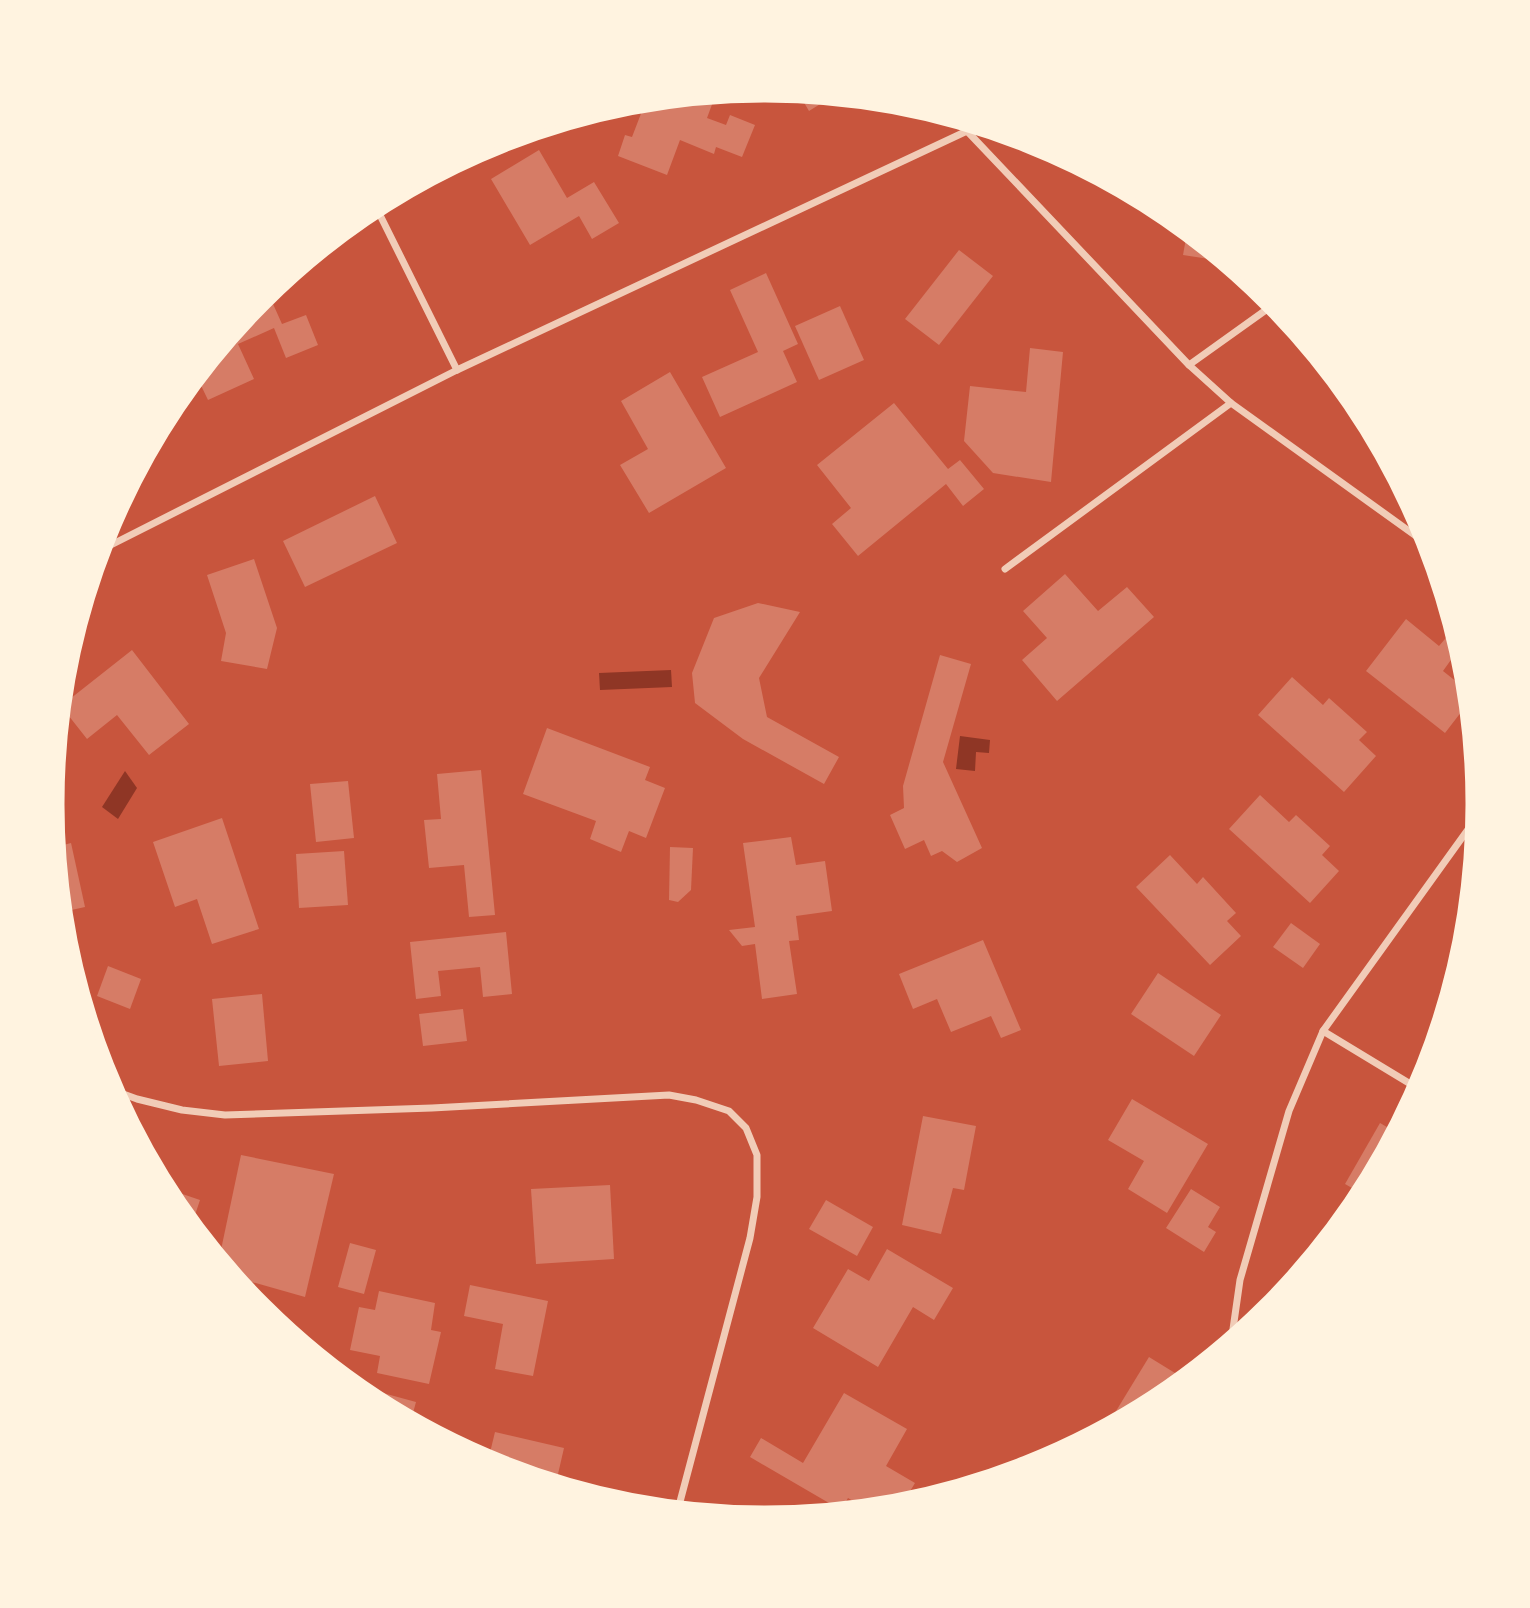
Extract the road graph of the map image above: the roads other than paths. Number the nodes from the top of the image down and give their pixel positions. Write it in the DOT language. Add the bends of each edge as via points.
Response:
graph roads {
  1 [pos="967,131"];
  2 [pos="379,213"];
  3 [pos="1267,309"];
  4 [pos="1189,365"];
  5 [pos="457,370"];
  6 [pos="1231,403"];
  7 [pos="1418,538"];
  8 [pos="108,546"];
  9 [pos="1005,569"];
  10 [pos="1469,827"];
  11 [pos="1323,1031"];
  12 [pos="1412,1085"];
  13 [pos="122,1093"];
  14 [pos="1234,1331"];
  15 [pos="679,1504"];
  1 -- 4 [label="street"];
  1 -- 5 [label="street"];
  2 -- 5 [label="street"];
  3 -- 4 [label="street"];
  4 -- 6 [label="street"];
  5 -- 8 [label="street"];
  6 -- 7 [label="street"];
  6 -- 9 [label="street"];
  10 -- 11 [label="street"];
  11 -- 12 [label="street"];
  11 -- 14 [label="street" via="1289,1111 1240,1279"];
  13 -- 15 [label="street" via="182,1110 225,1115 669,1095 729,1111 747,1128 757,1155 757,1198"];
}
